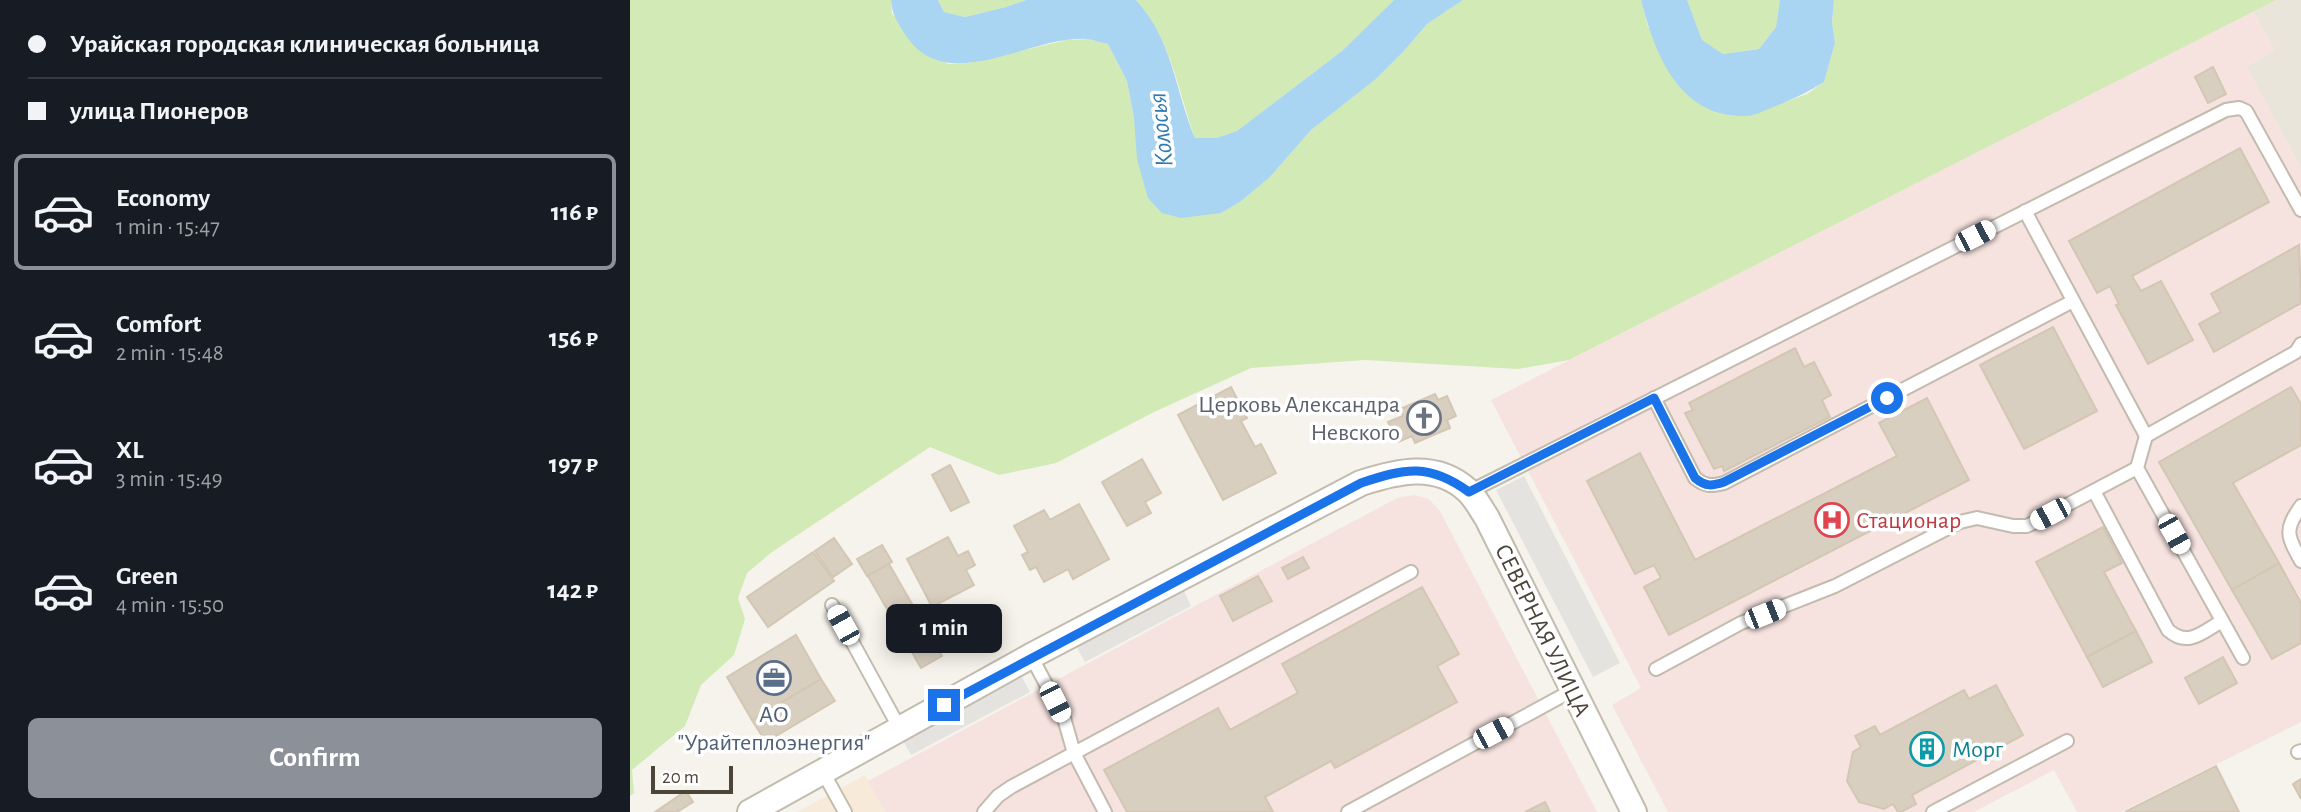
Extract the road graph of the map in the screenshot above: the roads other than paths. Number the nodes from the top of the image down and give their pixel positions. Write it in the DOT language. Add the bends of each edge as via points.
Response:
graph roads {
  1 [pos="2301,210"];
  2 [pos="2025,211"];
  3 [pos="2073,301"];
  4 [pos="2299,352"];
  5 [pos="1654,398"];
  6 [pos="2146,436"];
  7 [pos="2137,468"];
  8 [pos="2094,491"];
  9 [pos="1469,492"];
  10 [pos="2301,506"];
  11 [pos="2301,561"];
  12 [pos="1411,572"];
  13 [pos="832,605"];
  14 [pos="2222,621"];
  15 [pos="1031,656"];
  16 [pos="2243,658"];
  17 [pos="1656,669"];
  18 [pos="1573,690"];
  19 [pos="900,729"];
  20 [pos="2067,741"];
  21 [pos="1074,753"];
  22 [pos="823,772"];
  23 [pos="750,812"];
  24 [pos="845,812"];
  25 [pos="984,812"];
  26 [pos="1105,812"];
  27 [pos="1348,812"];
  28 [pos="1634,812"];
  29 [pos="1933,812"];
  1 -- 2 [label="lane" via="2246,111 2239,108 2226,110"];
  2 -- 3 [label="lane"];
  2 -- 5 [label="lane"];
  3 -- 5 [label="lane" via="1712,486 1695,478"];
  3 -- 6 [label="lane"];
  4 -- 6 [label="lane"];
  5 -- 9 [label="lane"];
  6 -- 7 [label="lane"];
  7 -- 8 [label="lane"];
  7 -- 14 [label="lane"];
  8 -- 14 [label="lane" via="2168,630 2184,639"];
  8 -- 17 [label="lane" via="2027,526 1977,518 1960,522 1835,586 1741,624"];
  9 -- 15 [label="street, СЕВЕРНАЯ УЛИЦА" via="1429,471 1406,470 1361,483"];
  9 -- 18 [label="street, СЕВЕРНАЯ УЛИЦА" via="1487,518"];
  10 -- 11 [label="lane" via="2288,531"];
  12 -- 21 [label="lane"];
  13 -- 19 [label="lane"];
  14 -- 16 [label="lane"];
  15 -- 19 [label="street"];
  15 -- 21 [label="lane" via="1064,718"];
  18 -- 27 [label="lane"];
  18 -- 28 [label="street, СЕВЕРНАЯ УЛИЦА"];
  19 -- 22 [label="street"];
  20 -- 29 [label="lane"];
  21 -- 25 [label="lane" via="1010,787"];
  21 -- 26 [label="lane"];
  22 -- 23 [label="street"];
  22 -- 24 [label="lane"];
}
